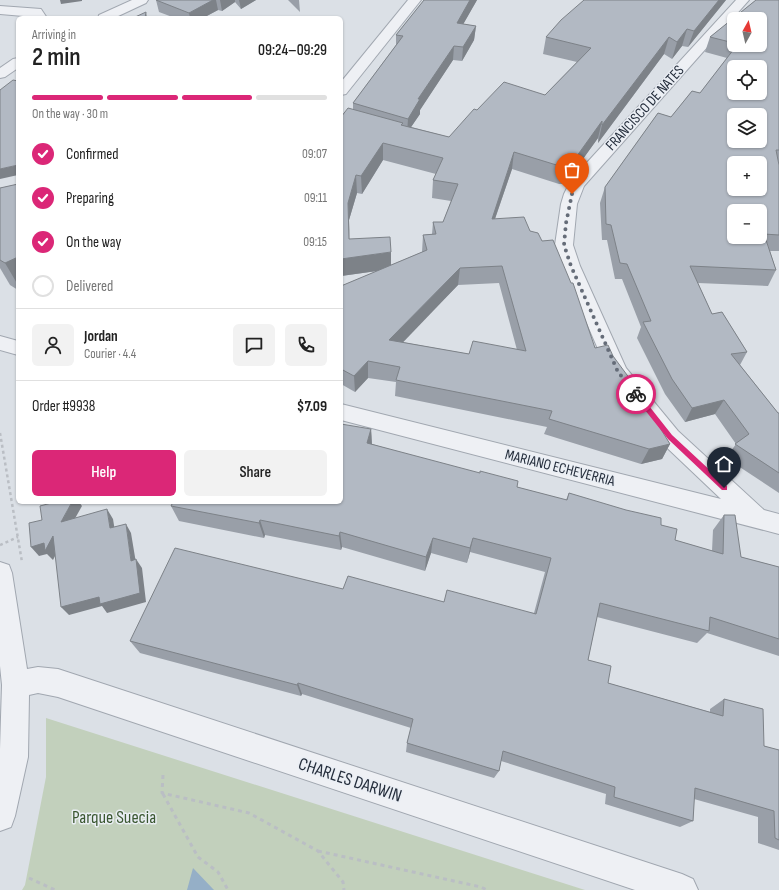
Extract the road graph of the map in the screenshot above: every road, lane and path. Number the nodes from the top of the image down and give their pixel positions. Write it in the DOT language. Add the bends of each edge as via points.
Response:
graph roads {
  1 [pos="122,0"];
  2 [pos="142,0"];
  3 [pos="415,0"];
  4 [pos="743,0"];
  5 [pos="0,10"];
  6 [pos="40,16"];
  7 [pos="107,16"];
  8 [pos="108,16"];
  9 [pos="16,63"];
  10 [pos="0,74"];
  11 [pos="343,89"];
  12 [pos="0,343"];
  13 [pos="16,347"];
  14 [pos="16,348"];
  15 [pos="0,349"];
  16 [pos="343,413"];
  17 [pos="0,432"];
  18 [pos="757,518"];
  19 [pos="779,524"];
  20 [pos="18,537"];
  21 [pos="0,545"];
  22 [pos="11,569"];
  23 [pos="16,685"];
  24 [pos="163,775"];
  25 [pos="162,794"];
  26 [pos="0,816"];
  27 [pos="318,851"];
  28 [pos="29,878"];
  29 [pos="56,890"];
  30 [pos="228,890"];
  31 [pos="344,890"];
  32 [pos="487,890"];
  33 [pos="682,890"];
  1 -- 7 [label="street"];
  2 -- 8 [label="street"];
  3 -- 11 [label="street"];
  4 -- 18 [label="street, FRANCISCO DE NATES" via="577,184 569,204 564,245 618,372 670,437"];
  5 -- 6 [label="street" via="36,12"];
  9 -- 10 [label="street"];
  12 -- 13 [label="street"];
  14 -- 15 [label="street"];
  16 -- 18 [label="street, MARIANO ECHEVERRIA"];
  17 -- 20 [label="path"];
  18 -- 19 [label="street, MARIANO ECHEVERRIA"];
  20 -- 21 [label="path"];
  20 -- 22 [label="path"];
  22 -- 23 [label="street"];
  23 -- 26 [label="street" via="14,756"];
  23 -- 33 [label="street, CHARLES DARWIN" via="38,680 58,683"];
  24 -- 25 [label="path"];
  25 -- 27 [label="path" via="249,813"];
  25 -- 30 [label="path" via="198,857 218,872"];
  27 -- 31 [label="path" via="343,882"];
  27 -- 32 [label="path"];
  28 -- 29 [label="path"];
}
